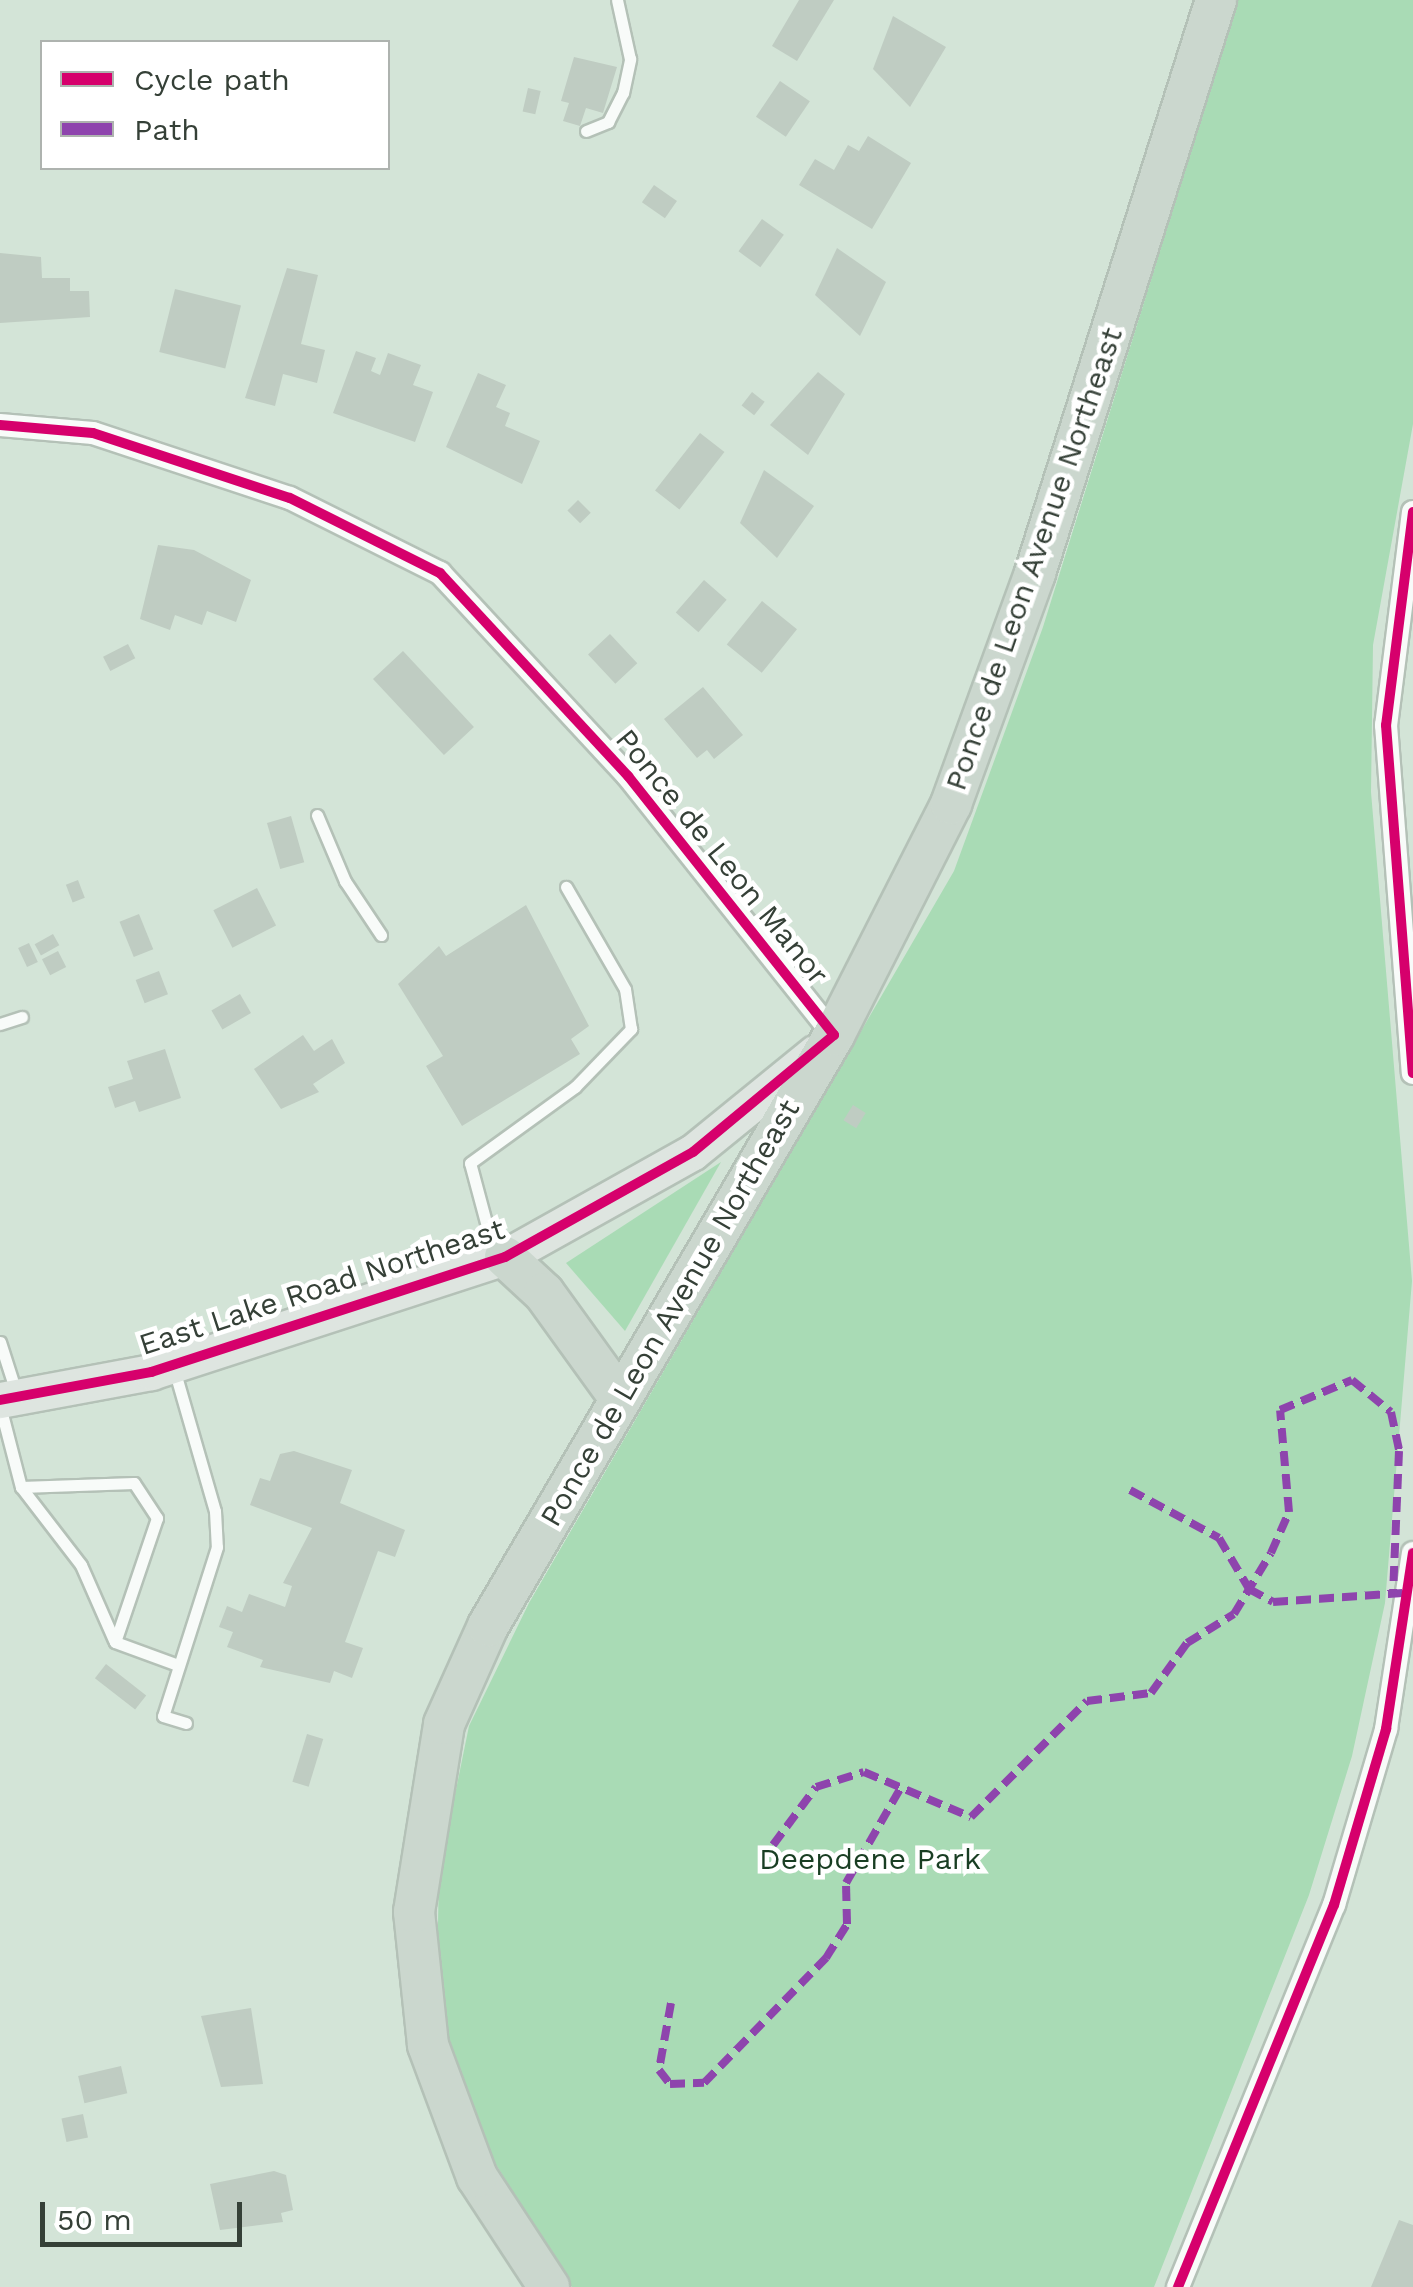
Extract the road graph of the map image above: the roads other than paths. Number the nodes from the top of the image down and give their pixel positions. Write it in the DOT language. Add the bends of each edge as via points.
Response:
graph roads {
  1 [pos="617,0"];
  2 [pos="1216,0"];
  3 [pos="586,131"];
  4 [pos="0,425"];
  5 [pos="1413,512"];
  6 [pos="317,815"];
  7 [pos="566,887"];
  8 [pos="382,935"];
  9 [pos="22,1017"];
  10 [pos="0,1024"];
  11 [pos="834,1035"];
  12 [pos="1413,1074"];
  13 [pos="501,1258"];
  14 [pos="0,1342"];
  15 [pos="172,1365"];
  16 [pos="619,1396"];
  17 [pos="6,1402"];
  18 [pos="21,1487"];
  19 [pos="1413,1553"];
  20 [pos="115,1642"];
  21 [pos="175,1664"];
  22 [pos="186,1723"];
  23 [pos="550,2287"];
  24 [pos="1178,2287"];
  1 -- 3 [label="lane" via="630,59 623,93 608,122"];
  2 -- 11 [label="highway, Ponce de Leon Avenue Northeast" via="986,712 951,804"];
  4 -- 11 [label="street, Ponce de Leon Manor" via="93,434 290,498 440,573 628,776"];
  5 -- 12 [label="street" via="1390,695"];
  6 -- 8 [label="lane" via="345,882"];
  7 -- 13 [label="lane" via="625,989 631,1029 575,1087 470,1163"];
  9 -- 10 [label="lane"];
  11 -- 13 [label="main road, East Lake Road Northeast" via="693,1152"];
  11 -- 16 [label="highway, Ponce de Leon Avenue Northeast"];
  13 -- 15 [label="main road, East Lake Road Northeast"];
  13 -- 16 [label="highway" via="544,1292"];
  14 -- 17 [label="lane"];
  15 -- 17 [label="main road, East Lake Road Northeast"];
  15 -- 21 [label="lane" via="215,1511 217,1547"];
  16 -- 23 [label="highway, Ponce de Leon Avenue Northeast" via="464,1674 434,1761 417,1855 420,1998 442,2092 486,2194"];
  17 -- 18 [label="lane"];
  18 -- 20 [label="lane" via="81,1565"];
  18 -- 20 [label="lane" via="134,1482 157,1518"];
  19 -- 24 [label="street" via="1386,1729 1334,1904"];
  20 -- 21 [label="lane"];
  21 -- 22 [label="lane" via="163,1716"];
}
